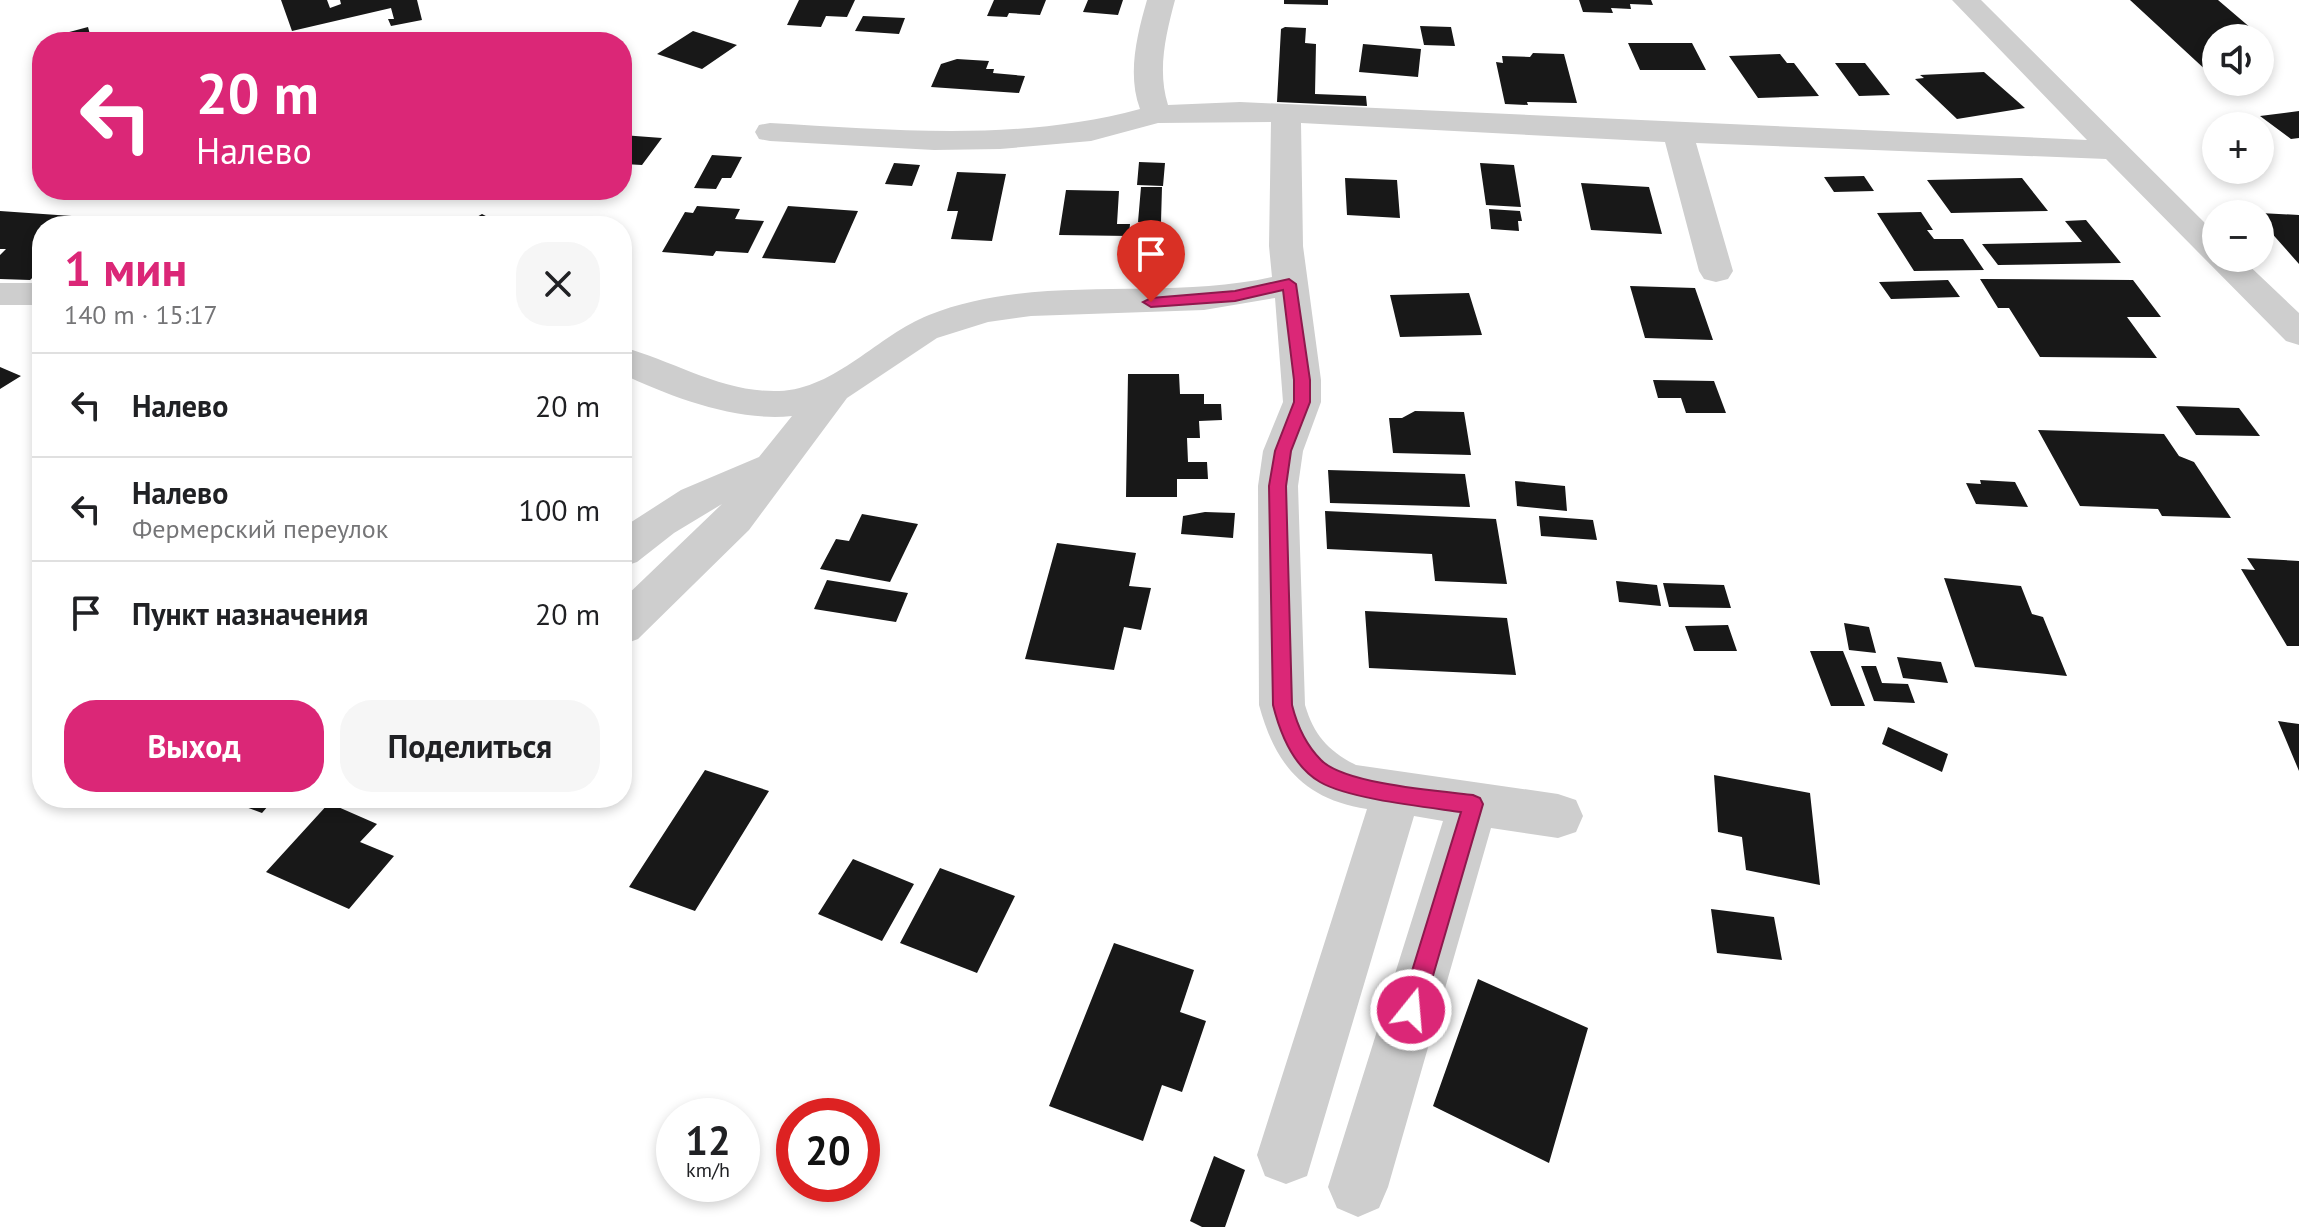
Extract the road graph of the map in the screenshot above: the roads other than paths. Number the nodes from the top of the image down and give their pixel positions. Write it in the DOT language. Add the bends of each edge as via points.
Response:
graph roads {
  1 [pos="1161,0"];
  2 [pos="1966,0"];
  3 [pos="1286,113"];
  4 [pos="1157,114"];
  5 [pos="770,132"];
  6 [pos="1678,133"];
  7 [pos="2112,150"];
  8 [pos="2202,239"];
  9 [pos="1716,271"];
  10 [pos="2236,272"];
  11 [pos="1289,284"];
  12 [pos="0,294"];
  13 [pos="32,294"];
  14 [pos="2299,333"];
  15 [pos="632,363"];
  16 [pos="834,388"];
  17 [pos="777,466"];
  18 [pos="632,544"];
  19 [pos="632,617"];
  20 [pos="1396,794"];
  21 [pos="1473,804"];
  22 [pos="1558,816"];
  23 [pos="1286,1155"];
  24 [pos="1358,1187"];
  1 -- 4 [label="street" via="1147,81"];
  2 -- 7 [label="street"];
  3 -- 4 [label="street"];
  3 -- 6 [label="street"];
  3 -- 11 [label="street"];
  4 -- 5 [label="street" via="1091,132 1000,140"];
  6 -- 7 [label="street"];
  6 -- 9 [label="street"];
  7 -- 8 [label="street"];
  10 -- 14 [label="street"];
  11 -- 16 [label="street" via="1202,300 1038,304 947,321 899,343"];
  11 -- 20 [label="street" via="1302,402 1283,451 1278,486 1282,705 1289,730 1313,766 1329,777"];
  12 -- 13 [label="street"];
  15 -- 16 [label="street" via="684,384 757,403 801,402"];
  16 -- 17 [label="street"];
  17 -- 18 [label="street" via="710,490"];
  17 -- 19 [label="street" via="734,519"];
  20 -- 21 [label="street"];
  20 -- 23 [label="street"];
  21 -- 22 [label="street"];
  21 -- 24 [label="street"];
}
